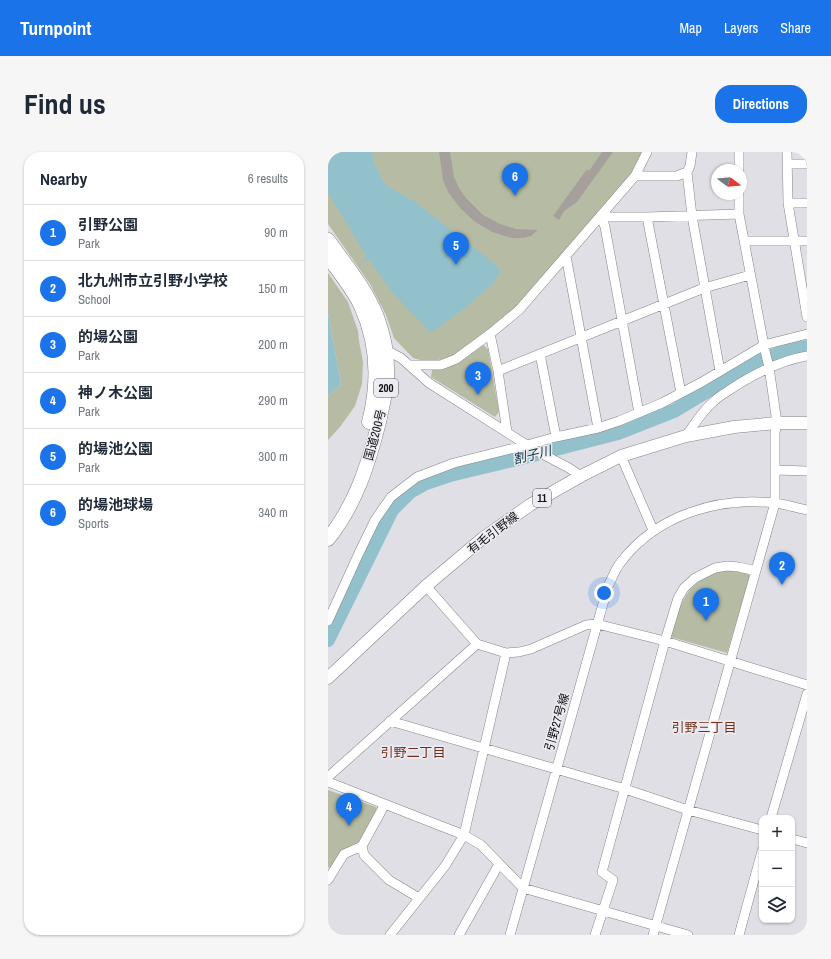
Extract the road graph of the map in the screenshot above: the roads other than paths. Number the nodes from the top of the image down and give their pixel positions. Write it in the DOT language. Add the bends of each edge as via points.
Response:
graph roads {
  1 [pos="646,152"];
  2 [pos="692,152"];
  3 [pos="739,152"];
  4 [pos="787,152"];
  5 [pos="739,164"];
  6 [pos="787,164"];
  7 [pos="807,164"];
  8 [pos="687,172"];
  9 [pos="636,176"];
  10 [pos="739,200"];
  11 [pos="788,203"];
  12 [pos="807,203"];
  13 [pos="739,214"];
  14 [pos="601,215"];
  15 [pos="692,216"];
  16 [pos="647,218"];
  17 [pos="328,240"];
  18 [pos="745,241"];
  19 [pos="795,241"];
  20 [pos="807,241"];
  21 [pos="566,256"];
  22 [pos="328,258"];
  23 [pos="750,275"];
  24 [pos="704,288"];
  25 [pos="664,304"];
  26 [pos="807,316"];
  27 [pos="622,320"];
  28 [pos="490,334"];
  29 [pos="807,334"];
  30 [pos="581,337"];
  31 [pos="764,348"];
  32 [pos="380,350"];
  33 [pos="540,354"];
  34 [pos="807,356"];
  35 [pos="409,366"];
  36 [pos="769,367"];
  37 [pos="498,371"];
  38 [pos="720,371"];
  39 [pos="681,394"];
  40 [pos="639,413"];
  41 [pos="777,423"];
  42 [pos="807,423"];
  43 [pos="598,428"];
  44 [pos="507,432"];
  45 [pos="686,436"];
  46 [pos="556,437"];
  47 [pos="530,447"];
  48 [pos="621,456"];
  49 [pos="776,470"];
  50 [pos="807,471"];
  51 [pos="581,476"];
  52 [pos="775,503"];
  53 [pos="807,510"];
  54 [pos="328,523"];
  55 [pos="653,530"];
  56 [pos="328,539"];
  57 [pos="756,571"];
  58 [pos="426,586"];
  59 [pos="328,621"];
  60 [pos="597,624"];
  61 [pos="664,641"];
  62 [pos="477,644"];
  63 [pos="506,653"];
  64 [pos="730,661"];
  65 [pos="328,678"];
  66 [pos="807,685"];
  67 [pos="807,694"];
  68 [pos="390,721"];
  69 [pos="484,749"];
  70 [pos="556,770"];
  71 [pos="328,777"];
  72 [pos="328,782"];
  73 [pos="625,790"];
  74 [pos="385,804"];
  75 [pos="688,810"];
  76 [pos="772,815"];
  77 [pos="759,829"];
  78 [pos="464,835"];
  79 [pos="795,840"];
  80 [pos="807,843"];
  81 [pos="362,846"];
  82 [pos="759,862"];
  83 [pos="499,864"];
  84 [pos="329,875"];
  85 [pos="523,888"];
  86 [pos="419,898"];
  87 [pos="602,910"];
  88 [pos="654,930"];
  89 [pos="390,935"];
  90 [pos="459,935"];
  91 [pos="510,935"];
  92 [pos="595,935"];
  93 [pos="688,935"];
  94 [pos="739,935"];
  1 -- 9 [label="street"];
  2 -- 8 [label="street"];
  3 -- 5 [label="street"];
  4 -- 6 [label="street"];
  6 -- 7 [label="street"];
  6 -- 11 [label="street"];
  8 -- 9 [label="street" via="677,176"];
  8 -- 15 [label="street"];
  9 -- 14 [label="street"];
  10 -- 13 [label="street"];
  11 -- 12 [label="street"];
  11 -- 19 [label="street"];
  13 -- 15 [label="street"];
  13 -- 18 [label="street"];
  14 -- 16 [label="street"];
  14 -- 21 [label="street"];
  14 -- 27 [label="street"];
  15 -- 16 [label="street"];
  15 -- 24 [label="street"];
  16 -- 25 [label="street"];
  17 -- 32 [label="highway, 国道200号 / 200" via="360,285 376,316 381,328"];
  18 -- 19 [label="street"];
  18 -- 23 [label="street"];
  19 -- 20 [label="street"];
  19 -- 26 [label="street"];
  21 -- 28 [label="street" via="519,310"];
  21 -- 30 [label="street"];
  22 -- 32 [label="highway, 国道200号 / 200" via="360,306"];
  23 -- 24 [label="street"];
  23 -- 31 [label="street"];
  24 -- 25 [label="street"];
  24 -- 38 [label="street"];
  25 -- 27 [label="street"];
  25 -- 39 [label="street"];
  27 -- 30 [label="street"];
  27 -- 40 [label="street"];
  28 -- 35 [label="street" via="456,358 441,365"];
  28 -- 37 [label="street"];
  29 -- 31 [label="street"];
  30 -- 33 [label="street"];
  30 -- 43 [label="street"];
  31 -- 36 [label="street"];
  31 -- 38 [label="street"];
  32 -- 35 [label="street" via="401,358"];
  32 -- 54 [label="highway, 国道200号 / 200" via="374,398 360,457 350,486"];
  32 -- 56 [label="highway, 国道200号 / 200" via="387,376 386,394 371,454 352,501"];
  33 -- 37 [label="street"];
  33 -- 46 [label="street"];
  34 -- 36 [label="street"];
  35 -- 44 [label="street" via="429,383"];
  36 -- 41 [label="street"];
  36 -- 45 [label="street" via="741,382 713,402"];
  37 -- 44 [label="street"];
  38 -- 39 [label="street"];
  39 -- 40 [label="street"];
  40 -- 43 [label="street"];
  41 -- 42 [label="main road, 有毛引野線 / 11"];
  41 -- 45 [label="main road, 有毛引野線 / 11" via="734,427"];
  41 -- 49 [label="street"];
  43 -- 46 [label="street"];
  44 -- 47 [label="street"];
  45 -- 48 [label="main road, 有毛引野線 / 11"];
  46 -- 47 [label="street"];
  47 -- 51 [label="street"];
  47 -- 59 [label="street" via="446,465 417,477 391,497 375,520"];
  48 -- 51 [label="main road, 有毛引野線 / 11"];
  48 -- 55 [label="street"];
  49 -- 50 [label="street"];
  49 -- 52 [label="street"];
  51 -- 58 [label="main road, 有毛引野線 / 11" via="530,505 483,538"];
  52 -- 53 [label="street, 引野27号線"];
  52 -- 55 [label="street, 引野27号線" via="745,502 702,508"];
  52 -- 57 [label="street"];
  55 -- 60 [label="street, 引野27号線" via="620,563 608,586"];
  57 -- 61 [label="street" via="726,566 694,578 678,598"];
  57 -- 64 [label="street"];
  58 -- 62 [label="street"];
  58 -- 65 [label="main road, 有毛引野線 / 11"];
  60 -- 61 [label="street"];
  60 -- 63 [label="street" via="586,625 531,649"];
  60 -- 70 [label="street, 引野27号線"];
  61 -- 64 [label="street"];
  61 -- 73 [label="street"];
  62 -- 63 [label="street"];
  62 -- 68 [label="street"];
  63 -- 69 [label="street"];
  64 -- 66 [label="street"];
  64 -- 75 [label="street"];
  67 -- 76 [label="street"];
  68 -- 69 [label="street"];
  68 -- 71 [label="street"];
  69 -- 70 [label="street"];
  69 -- 78 [label="street"];
  70 -- 73 [label="street"];
  70 -- 85 [label="street, 引野27号線"];
  72 -- 74 [label="street"];
  73 -- 75 [label="street"];
  73 -- 87 [label="street" via="602,872 613,880"];
  74 -- 78 [label="street"];
  74 -- 81 [label="street"];
  75 -- 77 [label="street"];
  75 -- 88 [label="street"];
  78 -- 83 [label="street" via="481,845"];
  78 -- 86 [label="street" via="445,866"];
  79 -- 80 [label="street"];
  81 -- 84 [label="street" via="344,854"];
  81 -- 86 [label="street" via="364,855 389,880"];
  82 -- 94 [label="street"];
  83 -- 85 [label="street"];
  83 -- 90 [label="street"];
  85 -- 87 [label="street"];
  85 -- 91 [label="street, 引野27号線"];
  86 -- 89 [label="street"];
  87 -- 88 [label="street"];
  87 -- 92 [label="street"];
  88 -- 93 [label="street"];
}
